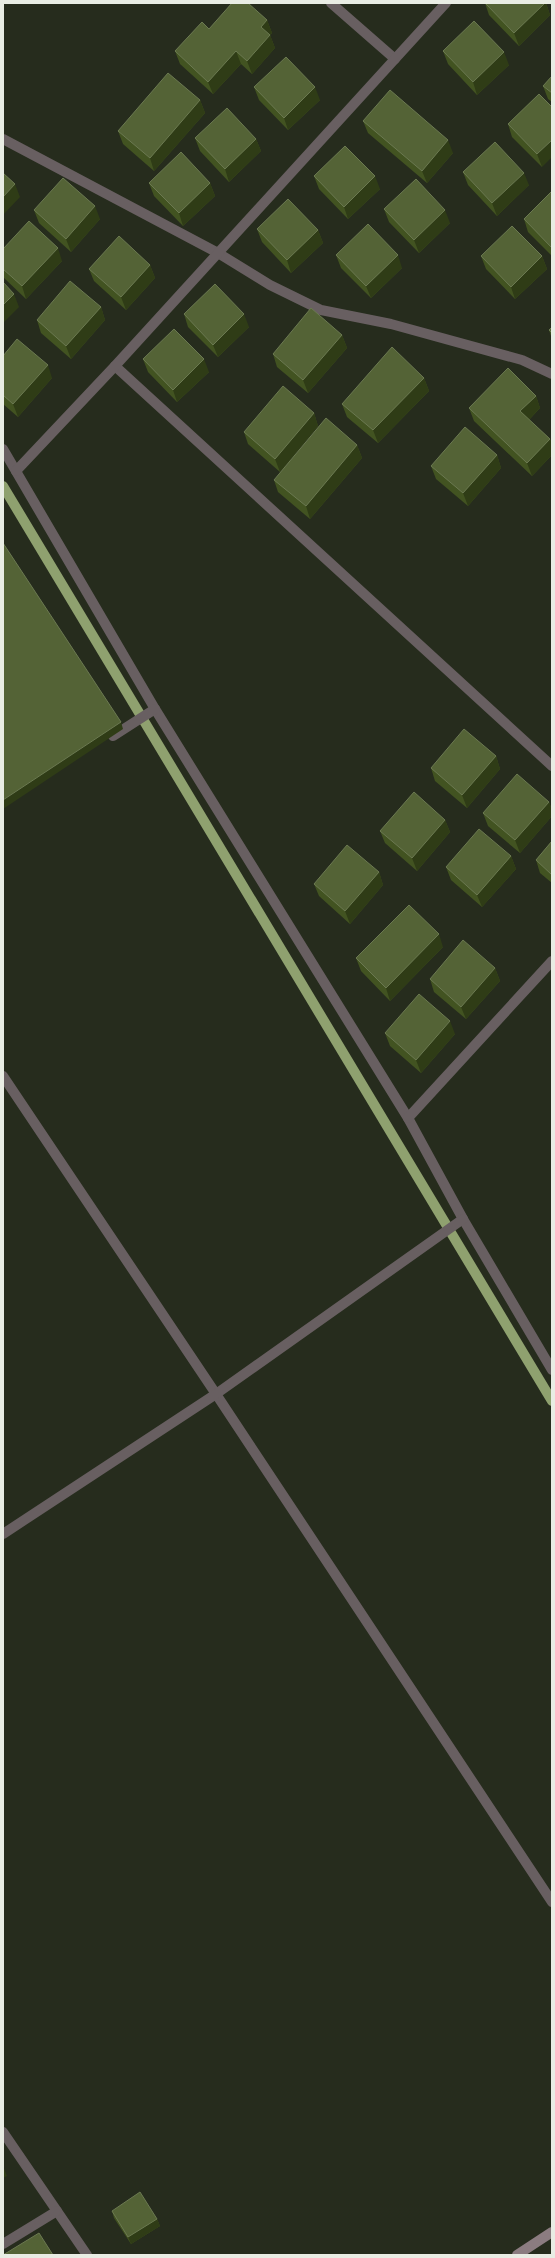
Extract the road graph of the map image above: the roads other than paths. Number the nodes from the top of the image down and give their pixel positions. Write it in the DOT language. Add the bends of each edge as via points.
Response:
graph roads {
  1 [pos="331,3"];
  2 [pos="446,3"];
  3 [pos="395,59"];
  4 [pos="3,139"];
  5 [pos="218,253"];
  6 [pos="115,366"];
  7 [pos="552,374"];
  8 [pos="3,449"];
  9 [pos="16,471"];
  10 [pos="155,709"];
  11 [pos="104,741"];
  12 [pos="552,766"];
  13 [pos="552,961"];
  14 [pos="3,1076"];
  15 [pos="408,1118"];
  16 [pos="463,1219"];
  17 [pos="552,1370"];
  18 [pos="216,1394"];
  19 [pos="3,1534"];
  20 [pos="552,1902"];
  21 [pos="3,2132"];
  22 [pos="57,2211"];
  23 [pos="552,2232"];
  24 [pos="3,2244"];
  25 [pos="86,2255"];
  26 [pos="517,2255"];
  1 -- 3 [label="street"];
  2 -- 3 [label="street"];
  3 -- 5 [label="street"];
  4 -- 5 [label="street"];
  5 -- 6 [label="street"];
  5 -- 7 [label="street" via="270,285 321,310 391,324 522,360"];
  6 -- 9 [label="street"];
  6 -- 12 [label="street"];
  8 -- 9 [label="street"];
  9 -- 10 [label="street"];
  10 -- 11 [label="street"];
  10 -- 15 [label="street"];
  13 -- 15 [label="street"];
  14 -- 18 [label="street"];
  15 -- 16 [label="street"];
  16 -- 17 [label="street"];
  16 -- 18 [label="street"];
  18 -- 19 [label="street"];
  18 -- 20 [label="street"];
  21 -- 22 [label="street"];
  22 -- 24 [label="street"];
  22 -- 25 [label="street"];
  23 -- 26 [label="street"];
}
